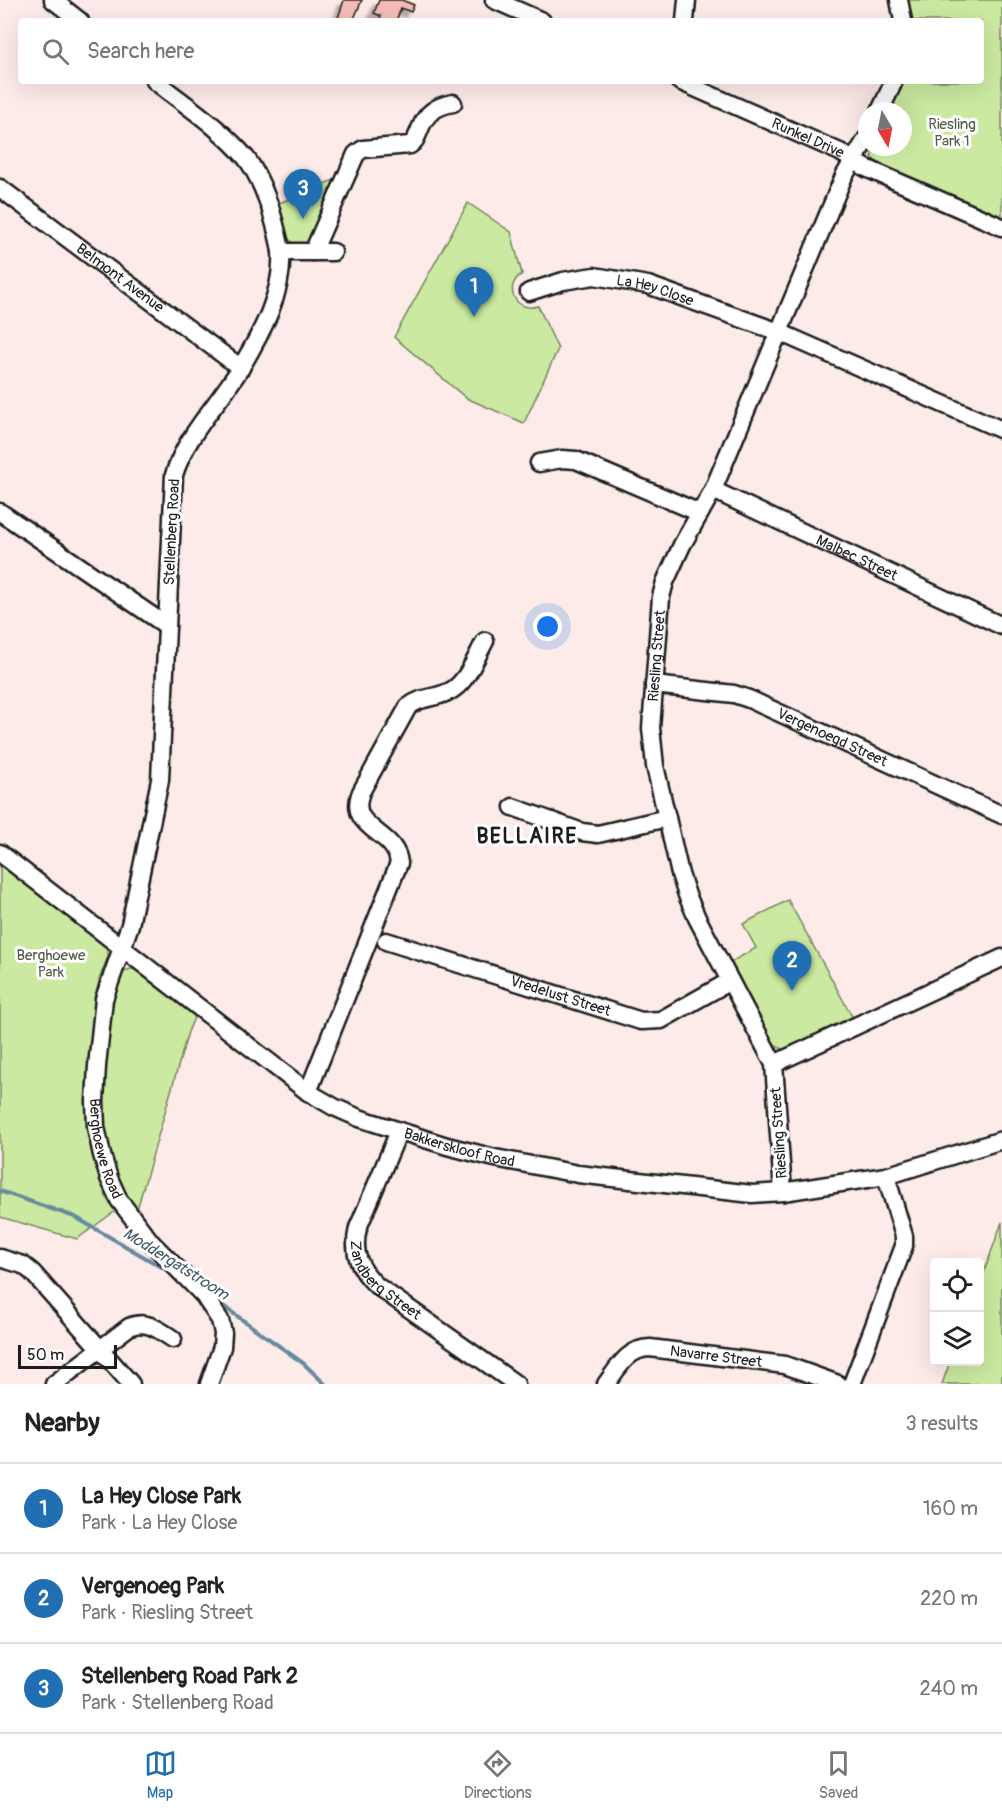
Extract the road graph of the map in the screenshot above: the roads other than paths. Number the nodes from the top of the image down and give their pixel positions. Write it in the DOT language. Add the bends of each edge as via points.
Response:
graph roads {
  1 [pos="53,0"];
  2 [pos="687,0"];
  3 [pos="899,0"];
  4 [pos="497,1"];
  5 [pos="76,18"];
  6 [pos="535,18"];
  7 [pos="685,18"];
  8 [pos="902,18"];
  9 [pos="159,84"];
  10 [pos="686,84"];
  11 [pos="893,84"];
  12 [pos="884,102"];
  13 [pos="453,103"];
  14 [pos="858,154"];
  15 [pos="854,161"];
  16 [pos="0,188"];
  17 [pos="1002,227"];
  18 [pos="281,252"];
  19 [pos="313,252"];
  20 [pos="333,252"];
  21 [pos="529,292"];
  22 [pos="778,332"];
  23 [pos="241,368"];
  24 [pos="1002,430"];
  25 [pos="539,463"];
  26 [pos="712,490"];
  27 [pos="0,512"];
  28 [pos="700,513"];
  29 [pos="167,626"];
  30 [pos="1002,626"];
  31 [pos="485,641"];
  32 [pos="654,685"];
  33 [pos="513,807"];
  34 [pos="1002,815"];
  35 [pos="667,818"];
  36 [pos="0,853"];
  37 [pos="386,941"];
  38 [pos="122,949"];
  39 [pos="1002,958"];
  40 [pos="730,981"];
  41 [pos="774,1064"];
  42 [pos="308,1092"];
  43 [pos="399,1131"];
  44 [pos="1002,1140"];
  45 [pos="886,1176"];
  46 [pos="783,1192"];
  47 [pos="0,1258"];
  48 [pos="173,1339"];
  49 [pos="101,1348"];
  50 [pos="54,1384"];
  51 [pos="131,1384"];
  52 [pos="209,1384"];
  53 [pos="516,1384"];
  54 [pos="606,1384"];
  55 [pos="838,1384"];
  56 [pos="852,1384"];
  1 -- 5 [label="street"];
  2 -- 7 [label="street"];
  3 -- 8 [label="street"];
  4 -- 6 [label="street"];
  9 -- 18 [label="street, Stellenberg Road" via="245,157 267,197"];
  10 -- 15 [label="street, Runkel Drive"];
  11 -- 12 [label="street"];
  13 -- 19 [label="street" via="433,109 410,145 363,149 357,154"];
  14 -- 15 [label="street, Riesling Street"];
  15 -- 17 [label="street, Runkel Drive"];
  15 -- 22 [label="street, Riesling Street" via="844,176"];
  16 -- 23 [label="street, Belmont Avenue"];
  18 -- 19 [label="street"];
  18 -- 23 [label="street, Stellenberg Road" via="274,297"];
  19 -- 20 [label="street"];
  21 -- 22 [label="street, La Hey Close" via="580,277 624,280 681,295"];
  22 -- 24 [label="street, La Hey Close"];
  22 -- 26 [label="street, Riesling Street"];
  23 -- 29 [label="street, Stellenberg Road" via="188,442 174,476"];
  25 -- 28 [label="street" via="576,460"];
  26 -- 28 [label="street, Riesling Street"];
  26 -- 30 [label="street, Malbec Street"];
  27 -- 29 [label="street"];
  28 -- 32 [label="street, Riesling Street" via="665,582"];
  29 -- 38 [label="street, Stellenberg Road" via="160,780"];
  31 -- 42 [label="street" via="456,688 416,700 408,707 357,802 360,816 395,848 399,862"];
  32 -- 34 [label="street, Vergenoegd Street" via="749,699"];
  32 -- 35 [label="street, Riesling Street" via="652,744"];
  33 -- 35 [label="street" via="598,834"];
  35 -- 40 [label="street, Riesling Street" via="687,895"];
  36 -- 38 [label="street, Bakkerskloof Road"];
  37 -- 40 [label="street, Vredelust Street" via="641,1021 661,1020"];
  38 -- 42 [label="street, Bakkerskloof Road"];
  38 -- 52 [label="street, Berghoewe Road" via="104,999 96,1126 119,1200 220,1320 222,1347"];
  39 -- 41 [label="street"];
  40 -- 41 [label="street, Riesling Street"];
  41 -- 46 [label="street, Riesling Street"];
  42 -- 43 [label="street, Bakkerskloof Road" via="334,1107"];
  43 -- 46 [label="street, Bakkerskloof Road" via="495,1158 578,1174 752,1194"];
  43 -- 53 [label="street, Zandberg Street" via="358,1228 358,1262 377,1286"];
  44 -- 45 [label="street, Bakkerskloof Road"];
  45 -- 46 [label="street, Bakkerskloof Road"];
  45 -- 56 [label="street" via="904,1246"];
  47 -- 49 [label="street" via="32,1272"];
  48 -- 49 [label="street" via="136,1323"];
  49 -- 50 [label="street"];
  49 -- 51 [label="street"];
  54 -- 55 [label="street, Navarre Street" via="629,1354 644,1348 774,1364"];
}
